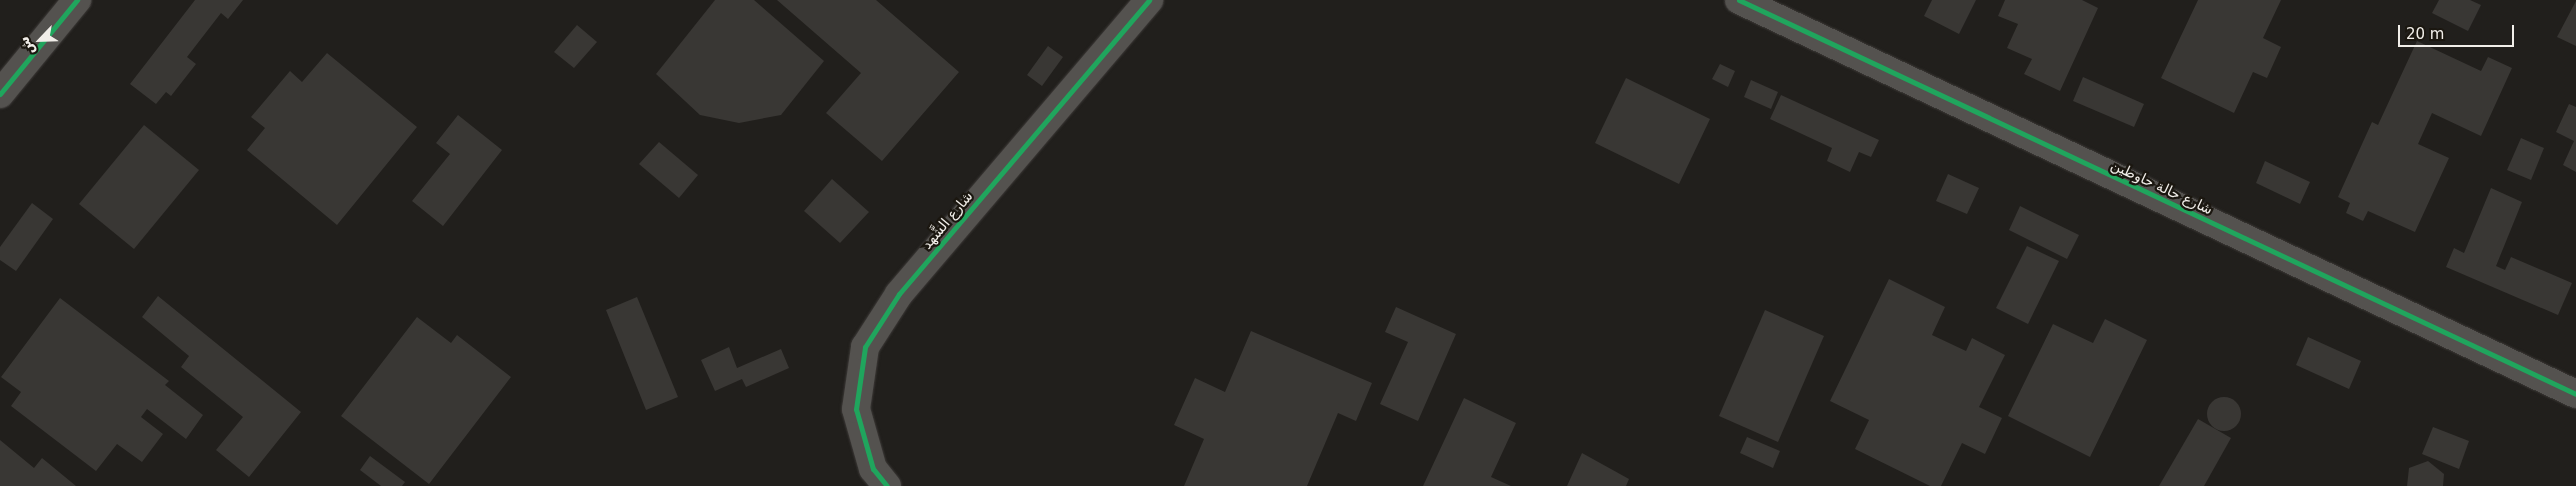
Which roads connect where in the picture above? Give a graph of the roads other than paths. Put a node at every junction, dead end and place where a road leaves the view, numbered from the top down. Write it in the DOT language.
graph roads {
  1 [pos="76,0"];
  2 [pos="1149,0"];
  3 [pos="1739,0"];
  4 [pos="0,94"];
  5 [pos="2576,394"];
  6 [pos="887,486"];
  1 -- 4 [label="street"];
  2 -- 6 [label="street, شارع الشَّهد"];
  3 -- 5 [label="street, شارع حالة حاوطين"];
}
